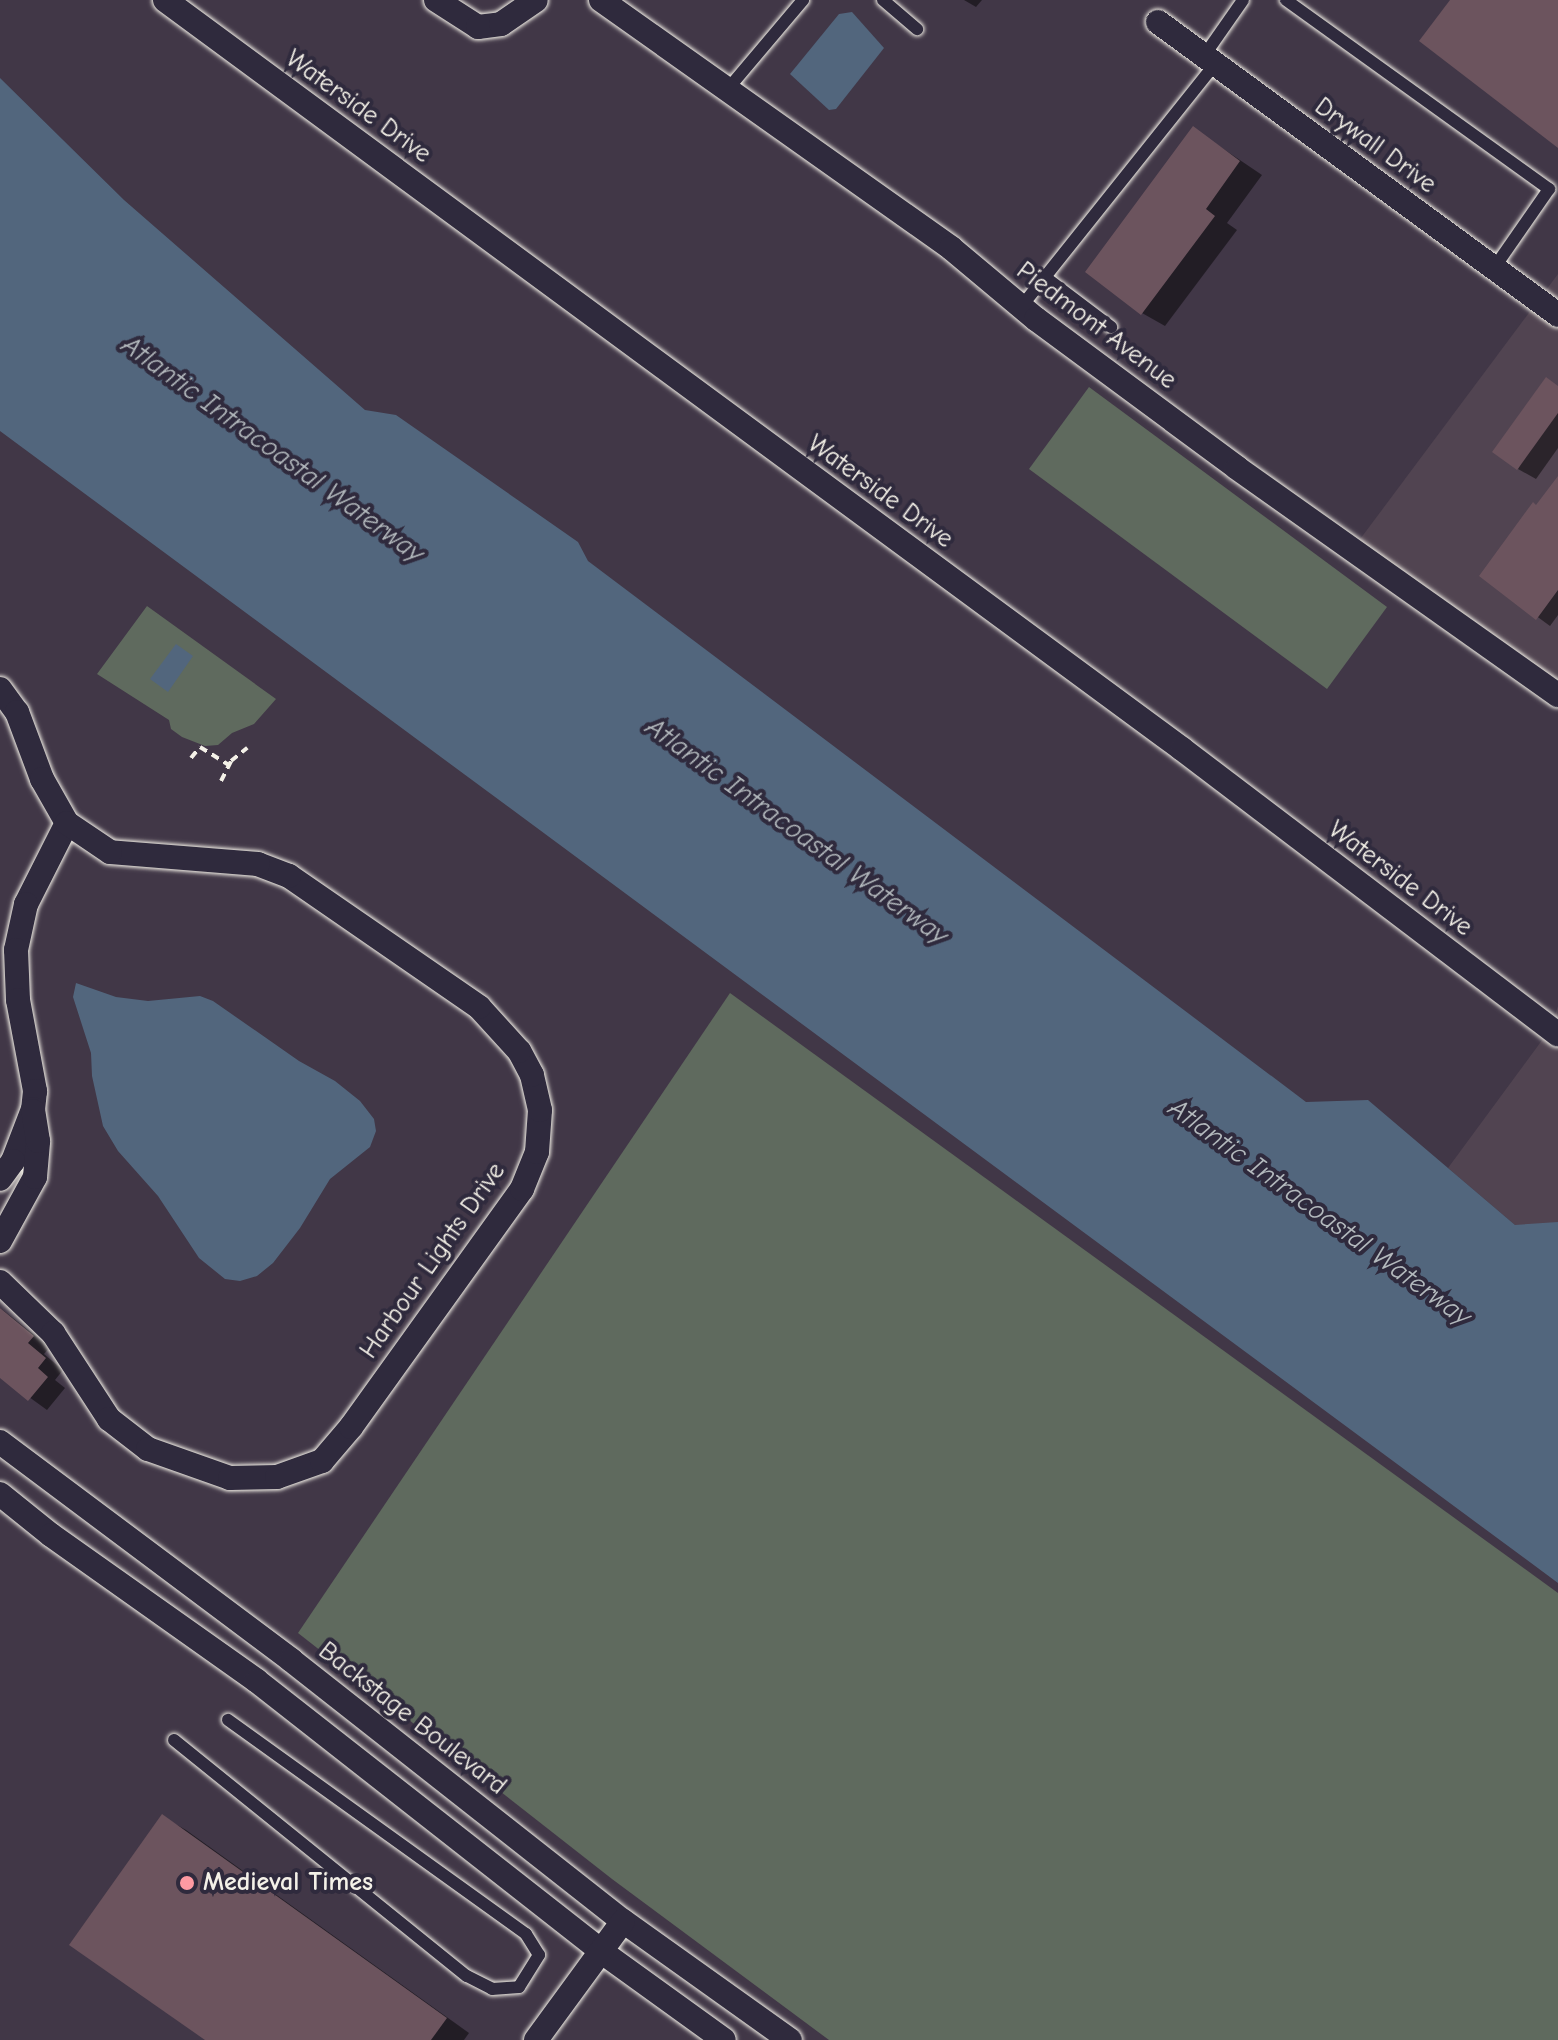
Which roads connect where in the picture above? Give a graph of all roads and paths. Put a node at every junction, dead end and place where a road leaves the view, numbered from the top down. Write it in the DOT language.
graph roads {
  1 [pos="165,0"];
  2 [pos="436,0"];
  3 [pos="536,0"];
  4 [pos="601,0"];
  5 [pos="803,0"];
  6 [pos="883,0"];
  7 [pos="1243,0"];
  8 [pos="1286,0"];
  9 [pos="1158,22"];
  10 [pos="917,29"];
  11 [pos="1210,60"];
  12 [pos="727,90"];
  13 [pos="1494,268"];
  14 [pos="1045,277"];
  15 [pos="1021,307"];
  16 [pos="1558,315"];
  17 [pos="1111,327"];
  18 [pos="0,689"];
  19 [pos="1558,695"];
  20 [pos="247,748"];
  21 [pos="191,758"];
  22 [pos="229,765"];
  23 [pos="221,781"];
  24 [pos="67,823"];
  25 [pos="1558,1034"];
  26 [pos="33,1109"];
  27 [pos="0,1179"];
  28 [pos="0,1241"];
  29 [pos="0,1282"];
  30 [pos="0,1442"];
  31 [pos="0,1494"];
  32 [pos="228,1720"];
  33 [pos="174,1740"];
  34 [pos="623,1921"];
  35 [pos="602,1952"];
  36 [pos="536,2040"];
  37 [pos="724,2040"];
  38 [pos="790,2040"];
  1 -- 25 [label="street, Waterside Drive"];
  2 -- 3 [label="street"];
  4 -- 12 [label="street, Piedmont Avenue"];
  5 -- 12 [label="lane"];
  6 -- 10 [label="lane"];
  7 -- 11 [label="lane"];
  8 -- 13 [label="lane"];
  9 -- 11 [label="street, Drywall Drive"];
  11 -- 13 [label="street, Drywall Drive"];
  11 -- 14 [label="lane"];
  12 -- 15 [label="street, Piedmont Avenue"];
  13 -- 16 [label="street, Drywall Drive"];
  14 -- 15 [label="lane"];
  14 -- 17 [label="lane"];
  15 -- 19 [label="street, Piedmont Avenue"];
  18 -- 24 [label="street, Harbour Lights Drive"];
  20 -- 22 [label="path"];
  21 -- 22 [label="path"];
  22 -- 23 [label="path"];
  24 -- 26 [label="street"];
  24 -- 29 [label="street, Harbour Lights Drive"];
  26 -- 27 [label="street"];
  26 -- 28 [label="street"];
  30 -- 34 [label="street, Backstage Boulevard"];
  31 -- 35 [label="street"];
  32 -- 33 [label="lane"];
  34 -- 35 [label="street"];
  34 -- 38 [label="street, Backstage Boulevard"];
  35 -- 36 [label="street"];
  35 -- 37 [label="street"];
}
